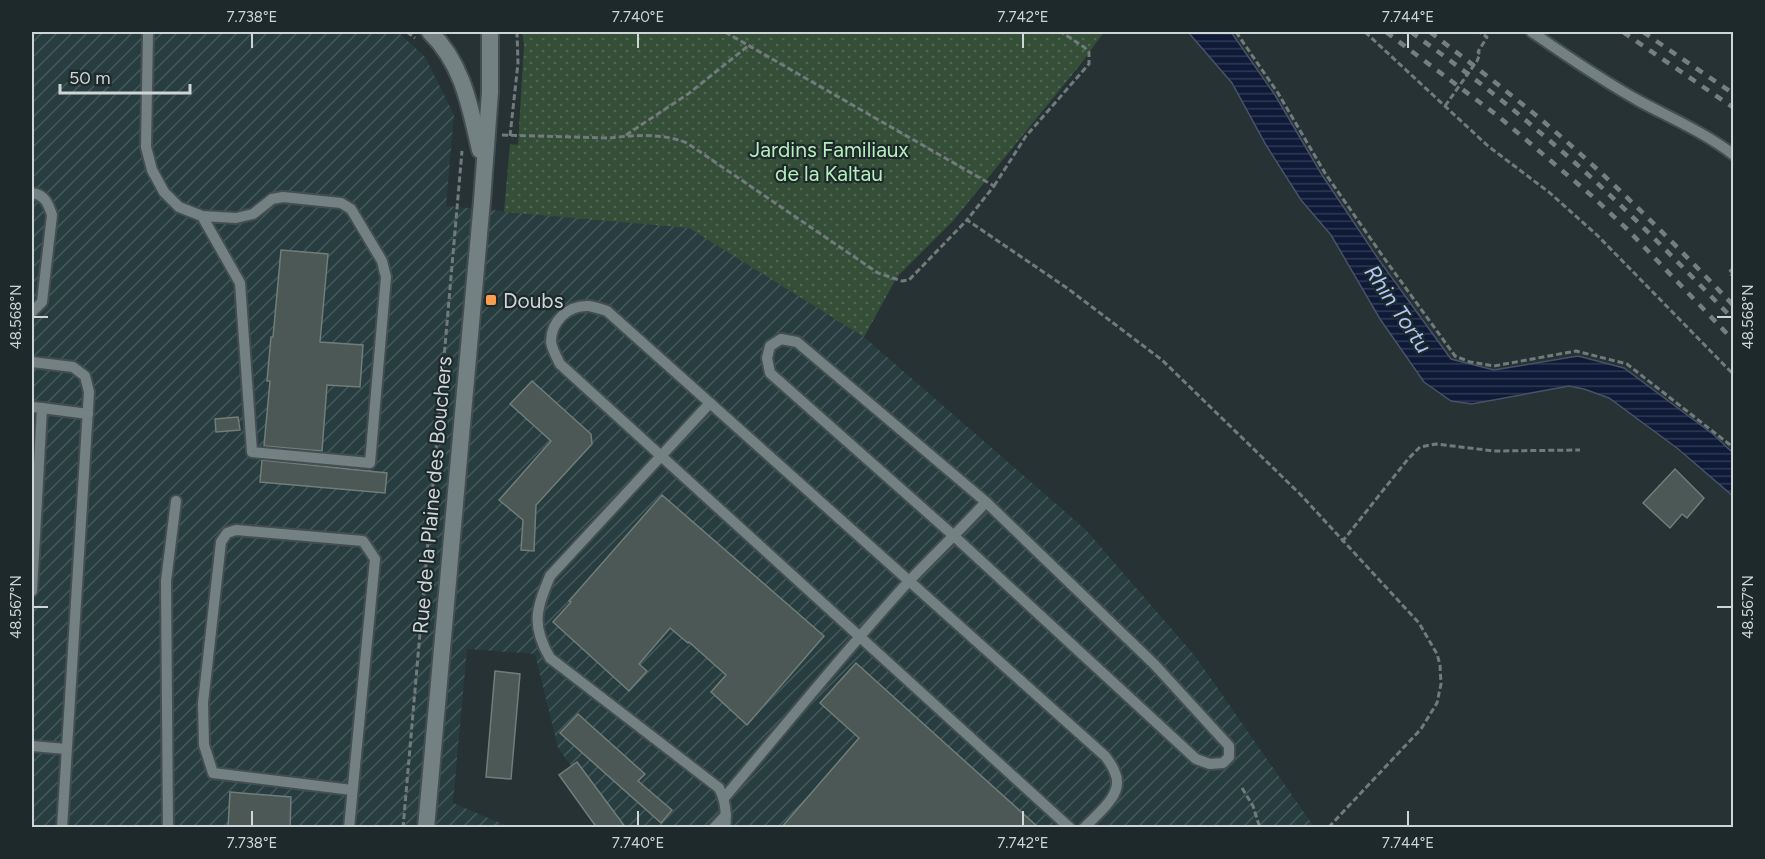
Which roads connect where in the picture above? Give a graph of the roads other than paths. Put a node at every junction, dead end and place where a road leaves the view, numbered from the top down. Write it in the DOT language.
graph roads {
  1 [pos="148,32"];
  2 [pos="490,32"];
  3 [pos="1532,32"];
  4 [pos="426,38"];
  5 [pos="1734,155"];
  6 [pos="484,166"];
  7 [pos="32,193"];
  8 [pos="202,216"];
  9 [pos="32,312"];
  10 [pos="32,362"];
  11 [pos="710,403"];
  12 [pos="37,407"];
  13 [pos="88,414"];
  14 [pos="661,456"];
  15 [pos="176,501"];
  16 [pos="986,502"];
  17 [pos="954,536"];
  18 [pos="909,581"];
  19 [pos="32,591"];
  20 [pos="860,637"];
  21 [pos="32,746"];
  22 [pos="66,749"];
  23 [pos="352,790"];
  24 [pos="724,798"];
  25 [pos="726,815"];
  26 [pos="62,828"];
  27 [pos="168,828"];
  28 [pos="349,828"];
  29 [pos="426,828"];
  30 [pos="714,828"];
  31 [pos="725,828"];
  32 [pos="1070,828"];
  33 [pos="1084,828"];
  1 -- 8 [label="lane"];
  2 -- 6 [label="street, Rue de la Plaine des Bouchers"];
  3 -- 5 [label="lane"];
  4 -- 6 [label="street, Rue de la Plaine des Bouchers"];
  6 -- 29 [label="street, Rue de la Plaine des Bouchers"];
  7 -- 9 [label="lane"];
  8 -- 8 [label="lane"];
  10 -- 13 [label="lane"];
  11 -- 14 [label="lane"];
  11 -- 14 [label="lane"];
  11 -- 18 [label="lane"];
  12 -- 13 [label="lane"];
  12 -- 19 [label="lane"];
  13 -- 22 [label="lane"];
  14 -- 20 [label="lane"];
  14 -- 24 [label="lane"];
  15 -- 27 [label="lane"];
  16 -- 17 [label="lane"];
  16 -- 17 [label="lane"];
  16 -- 17 [label="lane"];
  17 -- 18 [label="lane"];
  18 -- 20 [label="lane"];
  18 -- 33 [label="lane"];
  20 -- 24 [label="lane"];
  20 -- 32 [label="lane"];
  21 -- 22 [label="lane"];
  22 -- 26 [label="lane"];
  23 -- 23 [label="lane"];
  23 -- 28 [label="lane"];
  24 -- 25 [label="lane"];
  25 -- 30 [label="lane"];
  25 -- 31 [label="lane"];
}
